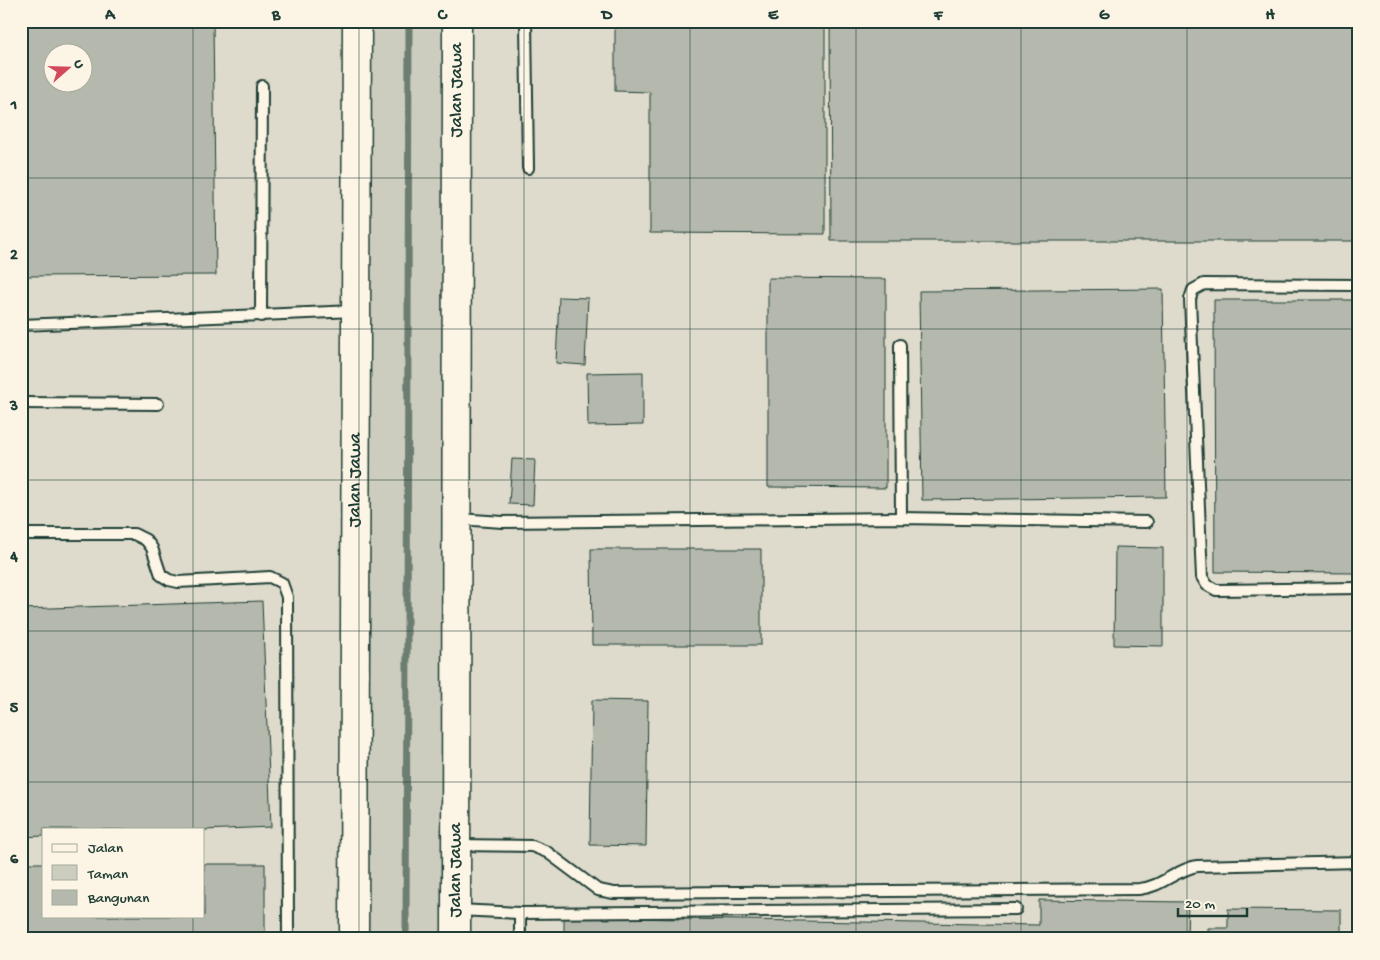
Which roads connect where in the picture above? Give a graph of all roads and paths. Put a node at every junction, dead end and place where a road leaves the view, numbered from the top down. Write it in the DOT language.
graph roads {
  1 [pos="356,21"];
  2 [pos="457,21"];
  3 [pos="526,21"];
  4 [pos="262,86"];
  5 [pos="528,168"];
  6 [pos="1359,286"];
  7 [pos="356,311"];
  8 [pos="261,316"];
  9 [pos="21,325"];
  10 [pos="900,345"];
  11 [pos="21,403"];
  12 [pos="158,404"];
  13 [pos="901,518"];
  14 [pos="456,519"];
  15 [pos="1147,522"];
  16 [pos="21,534"];
  17 [pos="1359,588"];
  18 [pos="456,845"];
  19 [pos="1359,862"];
  20 [pos="1016,909"];
  21 [pos="456,910"];
  22 [pos="520,913"];
  23 [pos="288,939"];
  24 [pos="354,939"];
  25 [pos="456,939"];
  26 [pos="520,939"];
  1 -- 7 [label="street, Jalan Jawa"];
  2 -- 14 [label="street, Jalan Jawa"];
  3 -- 5 [label="lane"];
  4 -- 8 [label="lane"];
  6 -- 17 [label="lane"];
  7 -- 8 [label="lane"];
  7 -- 24 [label="street, Jalan Jawa"];
  8 -- 9 [label="lane"];
  10 -- 13 [label="lane"];
  11 -- 12 [label="lane"];
  13 -- 14 [label="lane"];
  13 -- 15 [label="lane"];
  14 -- 18 [label="street, Jalan Jawa"];
  16 -- 23 [label="lane"];
  18 -- 19 [label="lane"];
  18 -- 21 [label="street, Jalan Jawa"];
  20 -- 22 [label="lane"];
  21 -- 22 [label="lane"];
  21 -- 25 [label="street, Jalan Jawa"];
  22 -- 26 [label="lane"];
}
